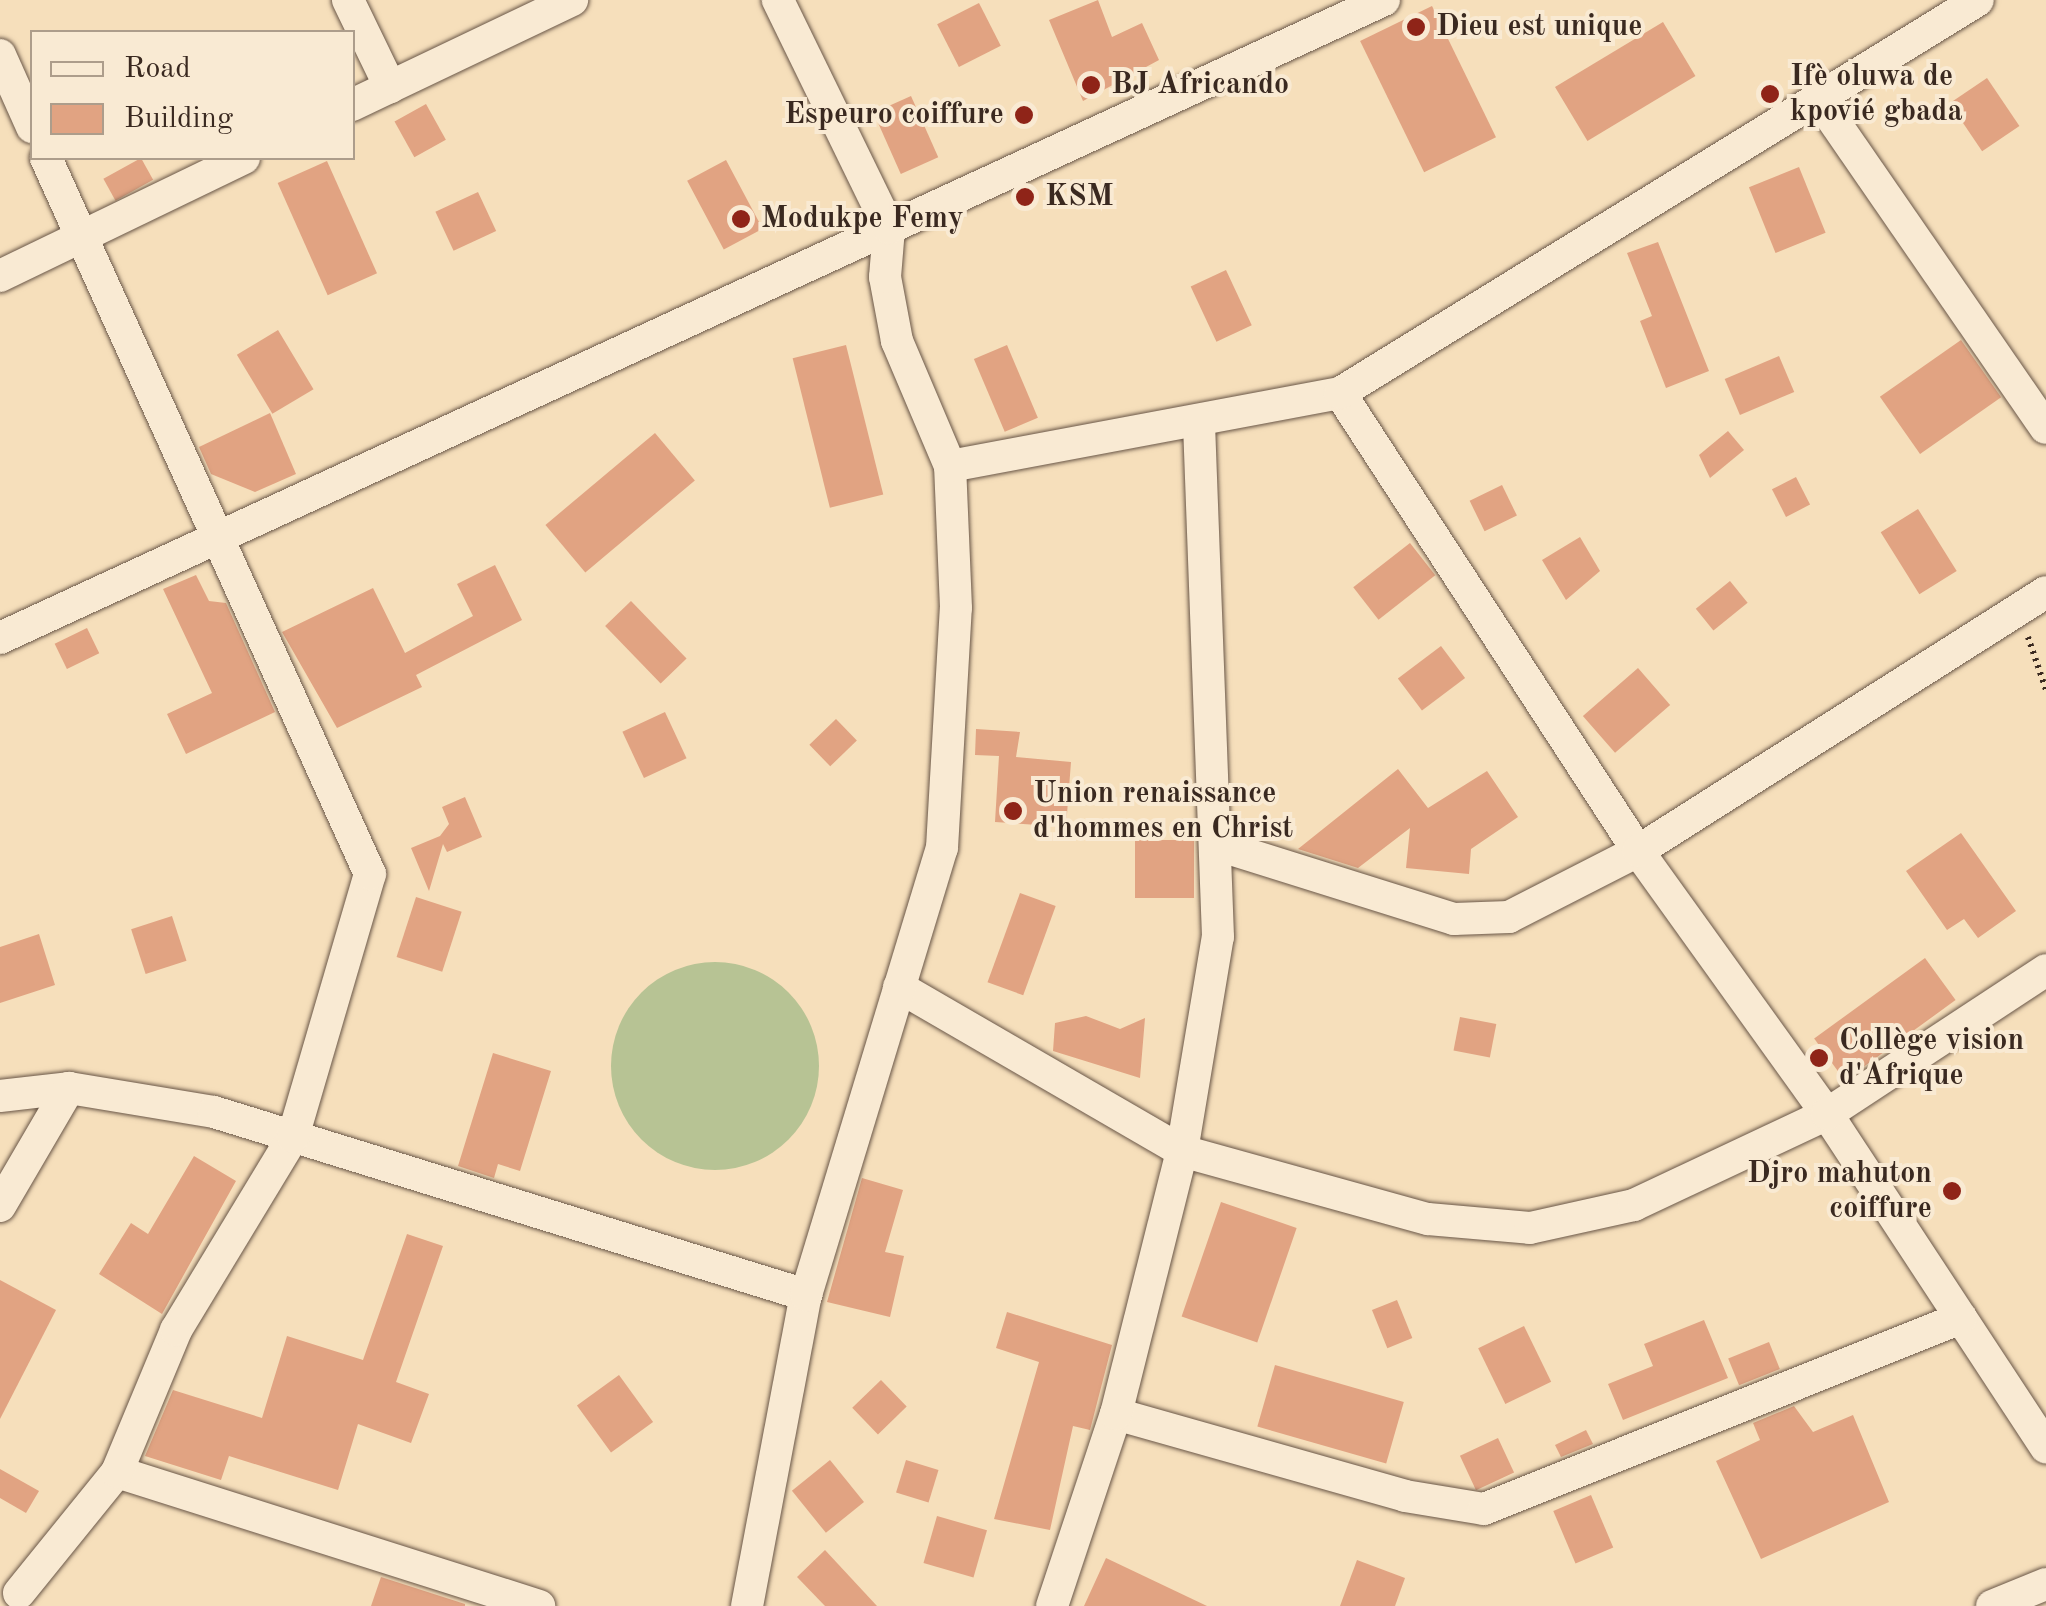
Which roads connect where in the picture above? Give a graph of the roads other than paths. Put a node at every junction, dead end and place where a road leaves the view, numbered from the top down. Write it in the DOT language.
graph roads {
  1 [pos="348,0"];
  2 [pos="572,0"];
  3 [pos="778,0"];
  4 [pos="1384,0"];
  5 [pos="1978,0"];
  6 [pos="0,55"];
  7 [pos="390,87"];
  8 [pos="1820,101"];
  9 [pos="355,104"];
  10 [pos="30,122"];
  11 [pos="47,160"];
  12 [pos="240,160"];
  13 [pos="888,228"];
  14 [pos="82,236"];
  15 [pos="0,276"];
  16 [pos="1340,393"];
  17 [pos="1199,424"];
  18 [pos="2046,428"];
  19 [pos="950,466"];
  20 [pos="218,538"];
  21 [pos="2042,595"];
  22 [pos="0,638"];
  23 [pos="1221,846"];
  24 [pos="1638,851"];
  25 [pos="2046,970"];
  26 [pos="899,987"];
  27 [pos="69,1088"];
  28 [pos="0,1096"];
  29 [pos="1827,1114"];
  30 [pos="292,1136"];
  31 [pos="1182,1151"];
  32 [pos="0,1206"];
  33 [pos="806,1295"];
  34 [pos="1961,1318"];
  35 [pos="1116,1414"];
  36 [pos="2046,1448"];
  37 [pos="118,1472"];
  38 [pos="2046,1584"];
  39 [pos="19,1593"];
  40 [pos="539,1606"];
  41 [pos="747,1606"];
  42 [pos="1052,1606"];
  43 [pos="1992,1606"];
  1 -- 7 [label="street"];
  2 -- 7 [label="street"];
  3 -- 13 [label="street"];
  4 -- 13 [label="street"];
  5 -- 8 [label="street"];
  6 -- 10 [label="street"];
  7 -- 9 [label="street"];
  8 -- 16 [label="street"];
  8 -- 18 [label="street"];
  11 -- 14 [label="street"];
  12 -- 14 [label="street"];
  13 -- 19 [label="street"];
  13 -- 20 [label="street"];
  14 -- 15 [label="street"];
  14 -- 20 [label="street"];
  16 -- 17 [label="street"];
  16 -- 24 [label="street"];
  17 -- 19 [label="street"];
  17 -- 23 [label="street"];
  19 -- 26 [label="street"];
  20 -- 22 [label="street"];
  20 -- 30 [label="street"];
  21 -- 24 [label="street"];
  23 -- 24 [label="street"];
  23 -- 31 [label="street"];
  24 -- 29 [label="street"];
  25 -- 29 [label="street"];
  26 -- 31 [label="street"];
  26 -- 33 [label="street"];
  27 -- 28 [label="street"];
  27 -- 30 [label="street"];
  27 -- 32 [label="street"];
  29 -- 31 [label="street"];
  29 -- 34 [label="street"];
  30 -- 33 [label="street"];
  30 -- 37 [label="street"];
  31 -- 35 [label="street"];
  33 -- 41 [label="street"];
  34 -- 35 [label="street"];
  34 -- 36 [label="street"];
  35 -- 42 [label="street"];
  37 -- 39 [label="street"];
  37 -- 40 [label="street"];
  38 -- 43 [label="street"];
}
